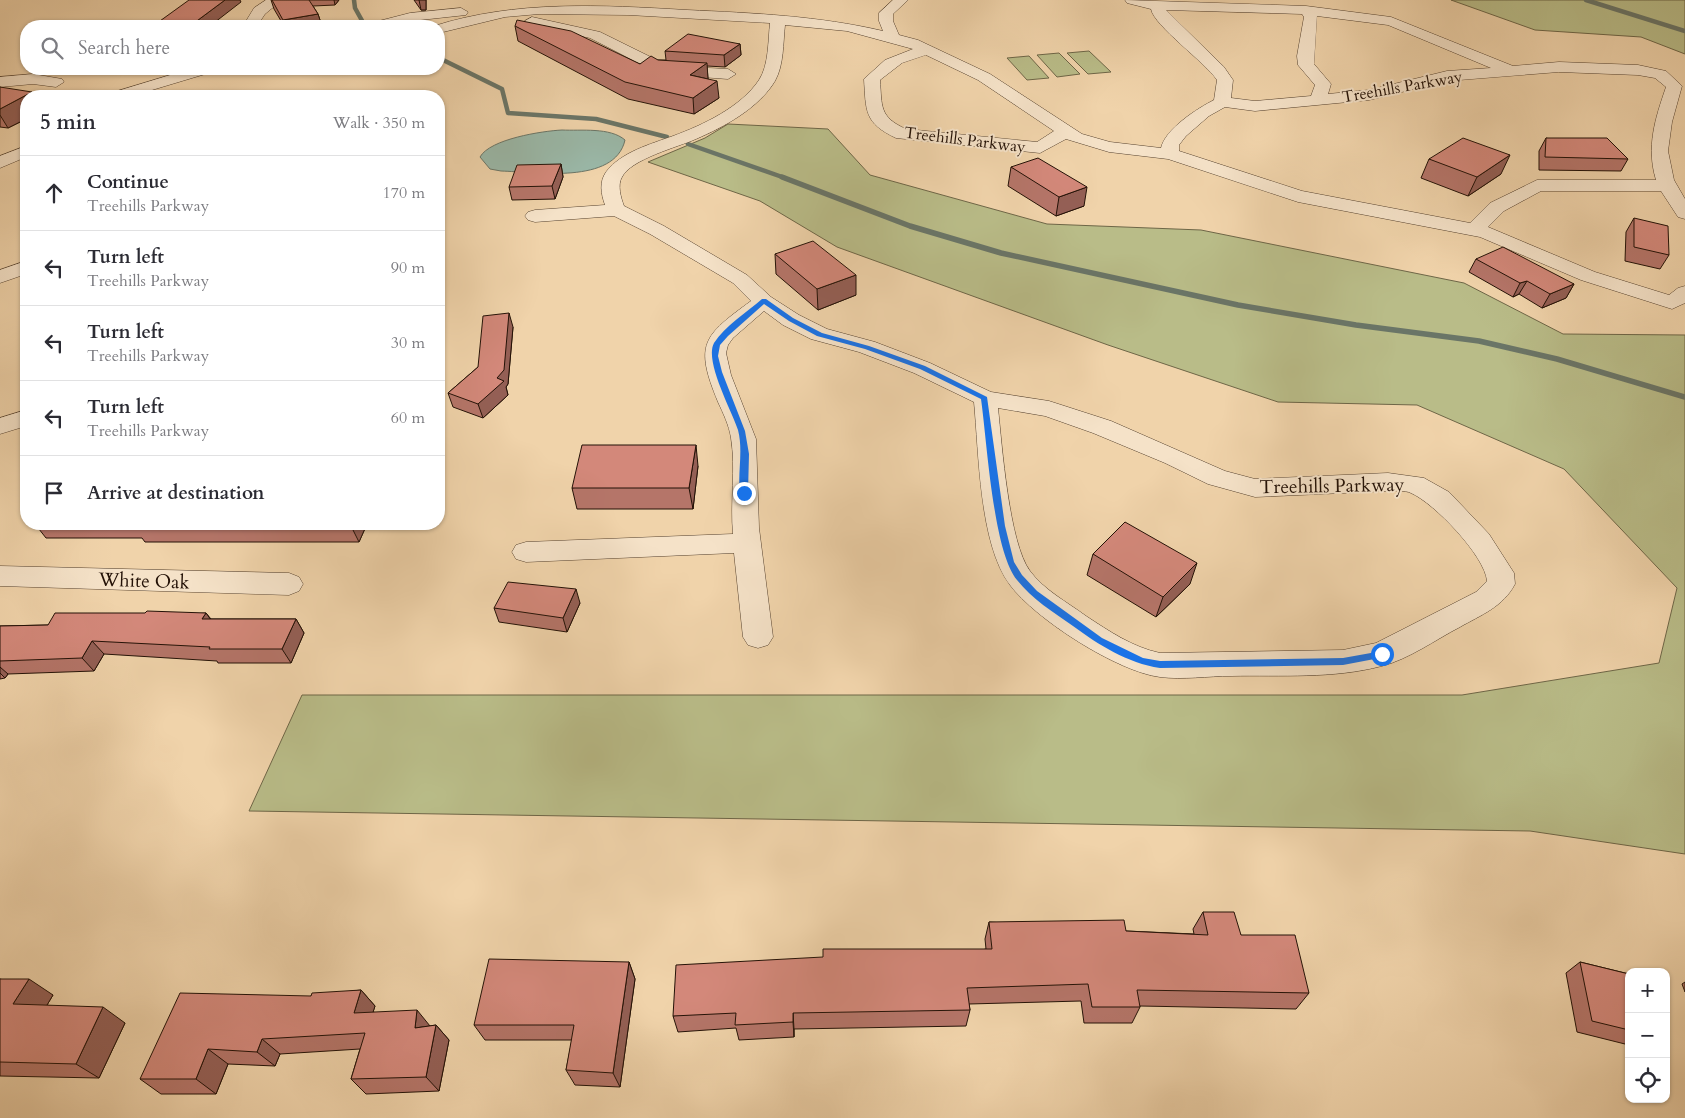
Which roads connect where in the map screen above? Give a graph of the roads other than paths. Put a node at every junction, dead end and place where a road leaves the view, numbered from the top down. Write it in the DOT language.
graph roads {
  1 [pos="275,0"];
  2 [pos="901,0"];
  3 [pos="1132,0"];
  4 [pos="1158,6"];
  5 [pos="503,7"];
  6 [pos="1306,10"];
  7 [pos="778,19"];
  8 [pos="254,20"];
  9 [pos="399,20"];
  10 [pos="445,27"];
  11 [pos="893,38"];
  12 [pos="928,50"];
  13 [pos="1508,70"];
  14 [pos="728,74"];
  15 [pos="185,75"];
  16 [pos="0,82"];
  17 [pos="56,82"];
  18 [pos="134,90"];
  19 [pos="1318,100"];
  20 [pos="1222,102"];
  21 [pos="1066,131"];
  22 [pos="0,150"];
  23 [pos="20,152"];
  24 [pos="20,153"];
  25 [pos="1170,154"];
  26 [pos="0,163"];
  27 [pos="1667,185"];
  28 [pos="617,210"];
  29 [pos="1685,213"];
  30 [pos="535,216"];
  31 [pos="1474,230"];
  32 [pos="20,269"];
  33 [pos="0,277"];
  34 [pos="1685,292"];
  35 [pos="764,300"];
  36 [pos="985,398"];
  37 [pos="20,420"];
  38 [pos="0,426"];
  39 [pos="748,543"];
  40 [pos="526,552"];
  41 [pos="0,576"];
  42 [pos="289,584"];
  43 [pos="758,637"];
  1 -- 8 [label="street"];
  2 -- 11 [label="street"];
  3 -- 4 [label="street, Treehills Parkway"];
  4 -- 6 [label="street, Treehills Parkway"];
  4 -- 20 [label="street"];
  5 -- 7 [label="street, Treehills Parkway"];
  5 -- 9 [label="street, Treehills Parkway"];
  5 -- 10 [label="street, Treehills Parkway"];
  5 -- 14 [label="street, Treehills Parkway"];
  6 -- 13 [label="street, Treehills Parkway"];
  6 -- 19 [label="street"];
  7 -- 11 [label="street, Treehills Parkway"];
  7 -- 28 [label="street"];
  11 -- 12 [label="street, Treehills Parkway"];
  12 -- 21 [label="street, Treehills Parkway"];
  12 -- 21 [label="street, Treehills Parkway"];
  13 -- 19 [label="street, Treehills Parkway"];
  13 -- 27 [label="street, Treehills Parkway"];
  15 -- 18 [label="street"];
  16 -- 17 [label="street"];
  19 -- 20 [label="street, Treehills Parkway"];
  20 -- 25 [label="street"];
  21 -- 25 [label="street, Treehills Parkway"];
  22 -- 23 [label="street"];
  24 -- 26 [label="street"];
  25 -- 31 [label="street, Treehills Parkway"];
  27 -- 29 [label="street, Treehills Parkway"];
  27 -- 31 [label="street"];
  28 -- 30 [label="street"];
  28 -- 35 [label="street, Treehills Parkway"];
  31 -- 34 [label="street, Treehills Parkway"];
  32 -- 33 [label="street"];
  35 -- 36 [label="street, Treehills Parkway"];
  35 -- 39 [label="street"];
  36 -- 36 [label="street, Treehills Parkway"];
  37 -- 38 [label="street"];
  39 -- 40 [label="street"];
  39 -- 43 [label="street"];
  41 -- 42 [label="street, White Oak"];
}
